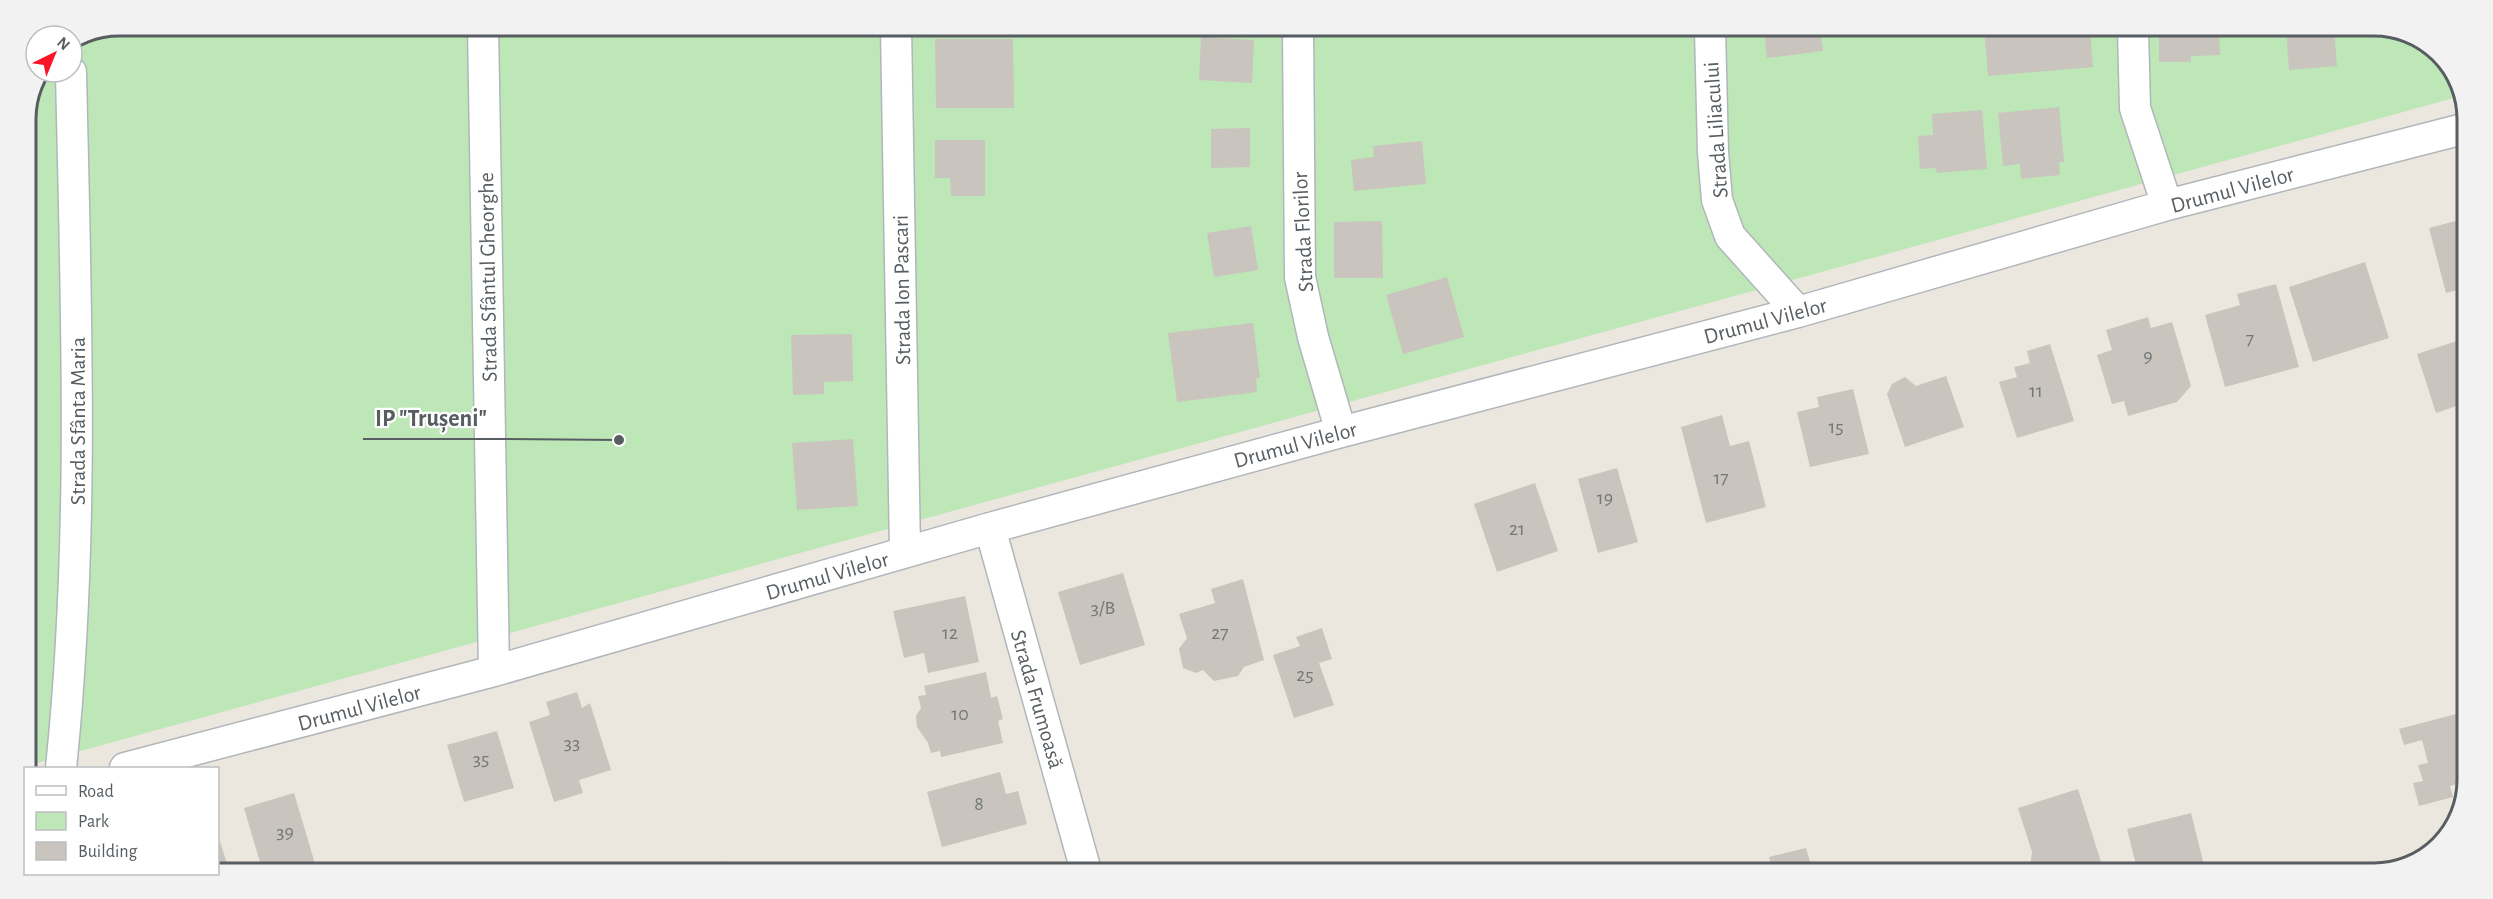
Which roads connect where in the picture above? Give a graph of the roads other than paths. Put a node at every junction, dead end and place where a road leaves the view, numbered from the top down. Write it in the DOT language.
graph roads {
  1 [pos="483,36"];
  2 [pos="896,36"];
  3 [pos="1298,36"];
  4 [pos="1710,36"];
  5 [pos="2133,36"];
  6 [pos="71,84"];
  7 [pos="2457,131"];
  8 [pos="2167,206"];
  9 [pos="1798,312"];
  10 [pos="1341,432"];
  11 [pos="990,528"];
  12 [pos="905,552"];
  13 [pos="494,671"];
  14 [pos="61,767"];
  15 [pos="129,767"];
  16 [pos="1084,863"];
  1 -- 13 [label="street, Strada Sfântul Gheorghe"];
  2 -- 12 [label="street, Strada Ion Pascari"];
  3 -- 10 [label="street, Strada Florilor"];
  4 -- 9 [label="street, Strada Liliacului"];
  5 -- 8 [label="street"];
  6 -- 14 [label="street, Strada Sfânta Maria"];
  7 -- 8 [label="street, Drumul Vilelor"];
  8 -- 9 [label="street, Drumul Vilelor"];
  9 -- 10 [label="street, Drumul Vilelor"];
  10 -- 11 [label="street, Drumul Vilelor"];
  11 -- 12 [label="street, Drumul Vilelor"];
  11 -- 16 [label="street, Strada Frumoasă"];
  12 -- 13 [label="street, Drumul Vilelor"];
  13 -- 15 [label="street, Drumul Vilelor"];
}
